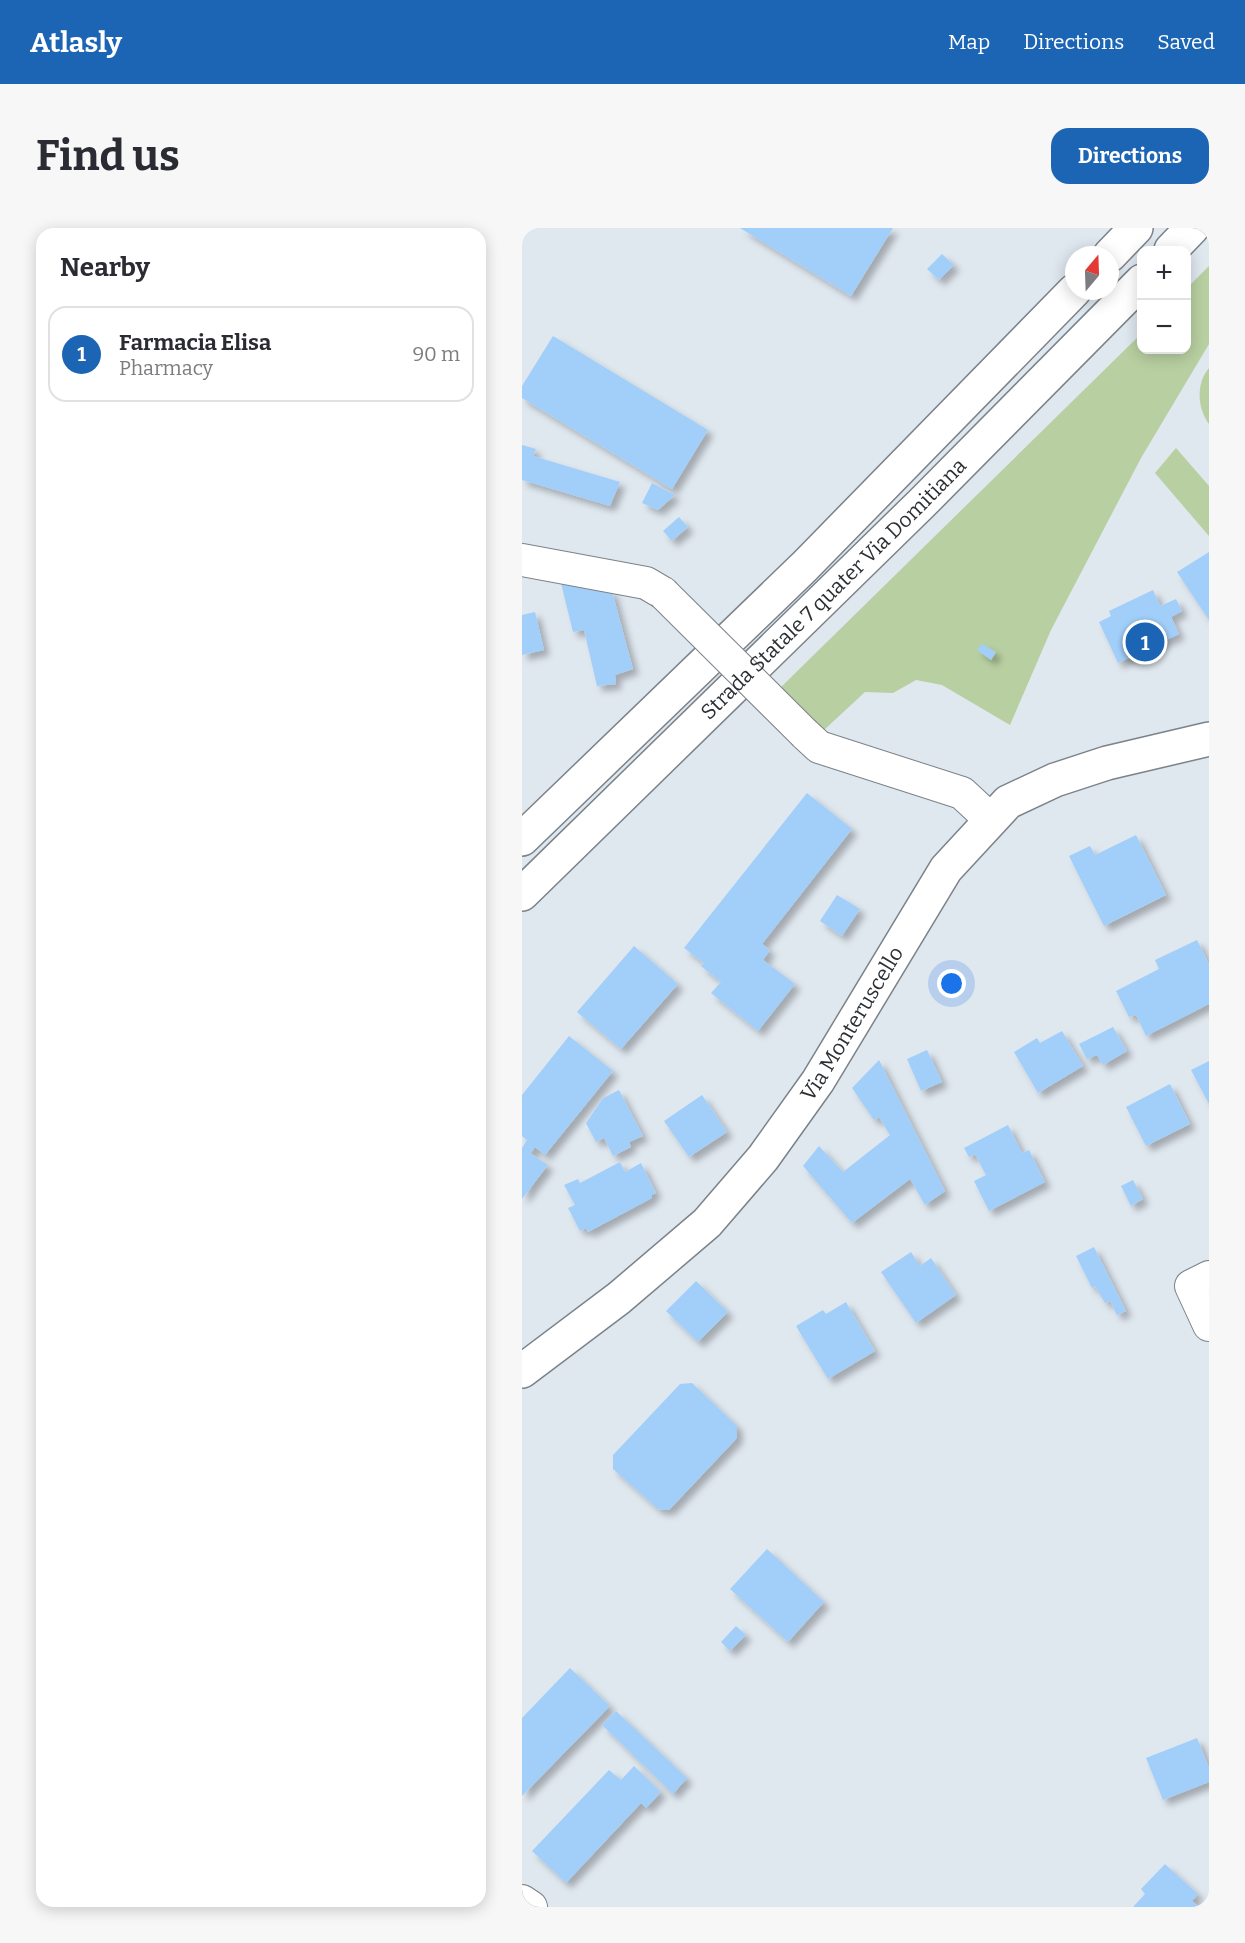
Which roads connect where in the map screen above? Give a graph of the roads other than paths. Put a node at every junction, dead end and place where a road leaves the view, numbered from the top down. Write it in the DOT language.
graph roads {
  1 [pos="1136,228"];
  2 [pos="1192,228"];
  3 [pos="1119,246"];
  4 [pos="1175,246"];
  5 [pos="1137,286"];
  6 [pos="1065,300"];
  7 [pos="522,560"];
  8 [pos="1209,739"];
  9 [pos="991,820"];
  10 [pos="522,839"];
  11 [pos="522,894"];
  12 [pos="1209,1277"];
  13 [pos="1209,1325"];
  14 [pos="522,1371"];
  15 [pos="522,1900"];
  16 [pos="531,1907"];
  1 -- 3 [label="main road"];
  2 -- 4 [label="main road"];
  5 -- 11 [label="main road, Strada Statale 7 quater Via Domitiana"];
  6 -- 10 [label="main road, Strada Statale 7 quater Via Domitiana"];
  7 -- 9 [label="street, bridge"];
  8 -- 9 [label="main road, Via Monteruscello"];
  9 -- 14 [label="main road, Via Monteruscello"];
  12 -- 13 [label="street"];
  15 -- 16 [label="street"];
}
